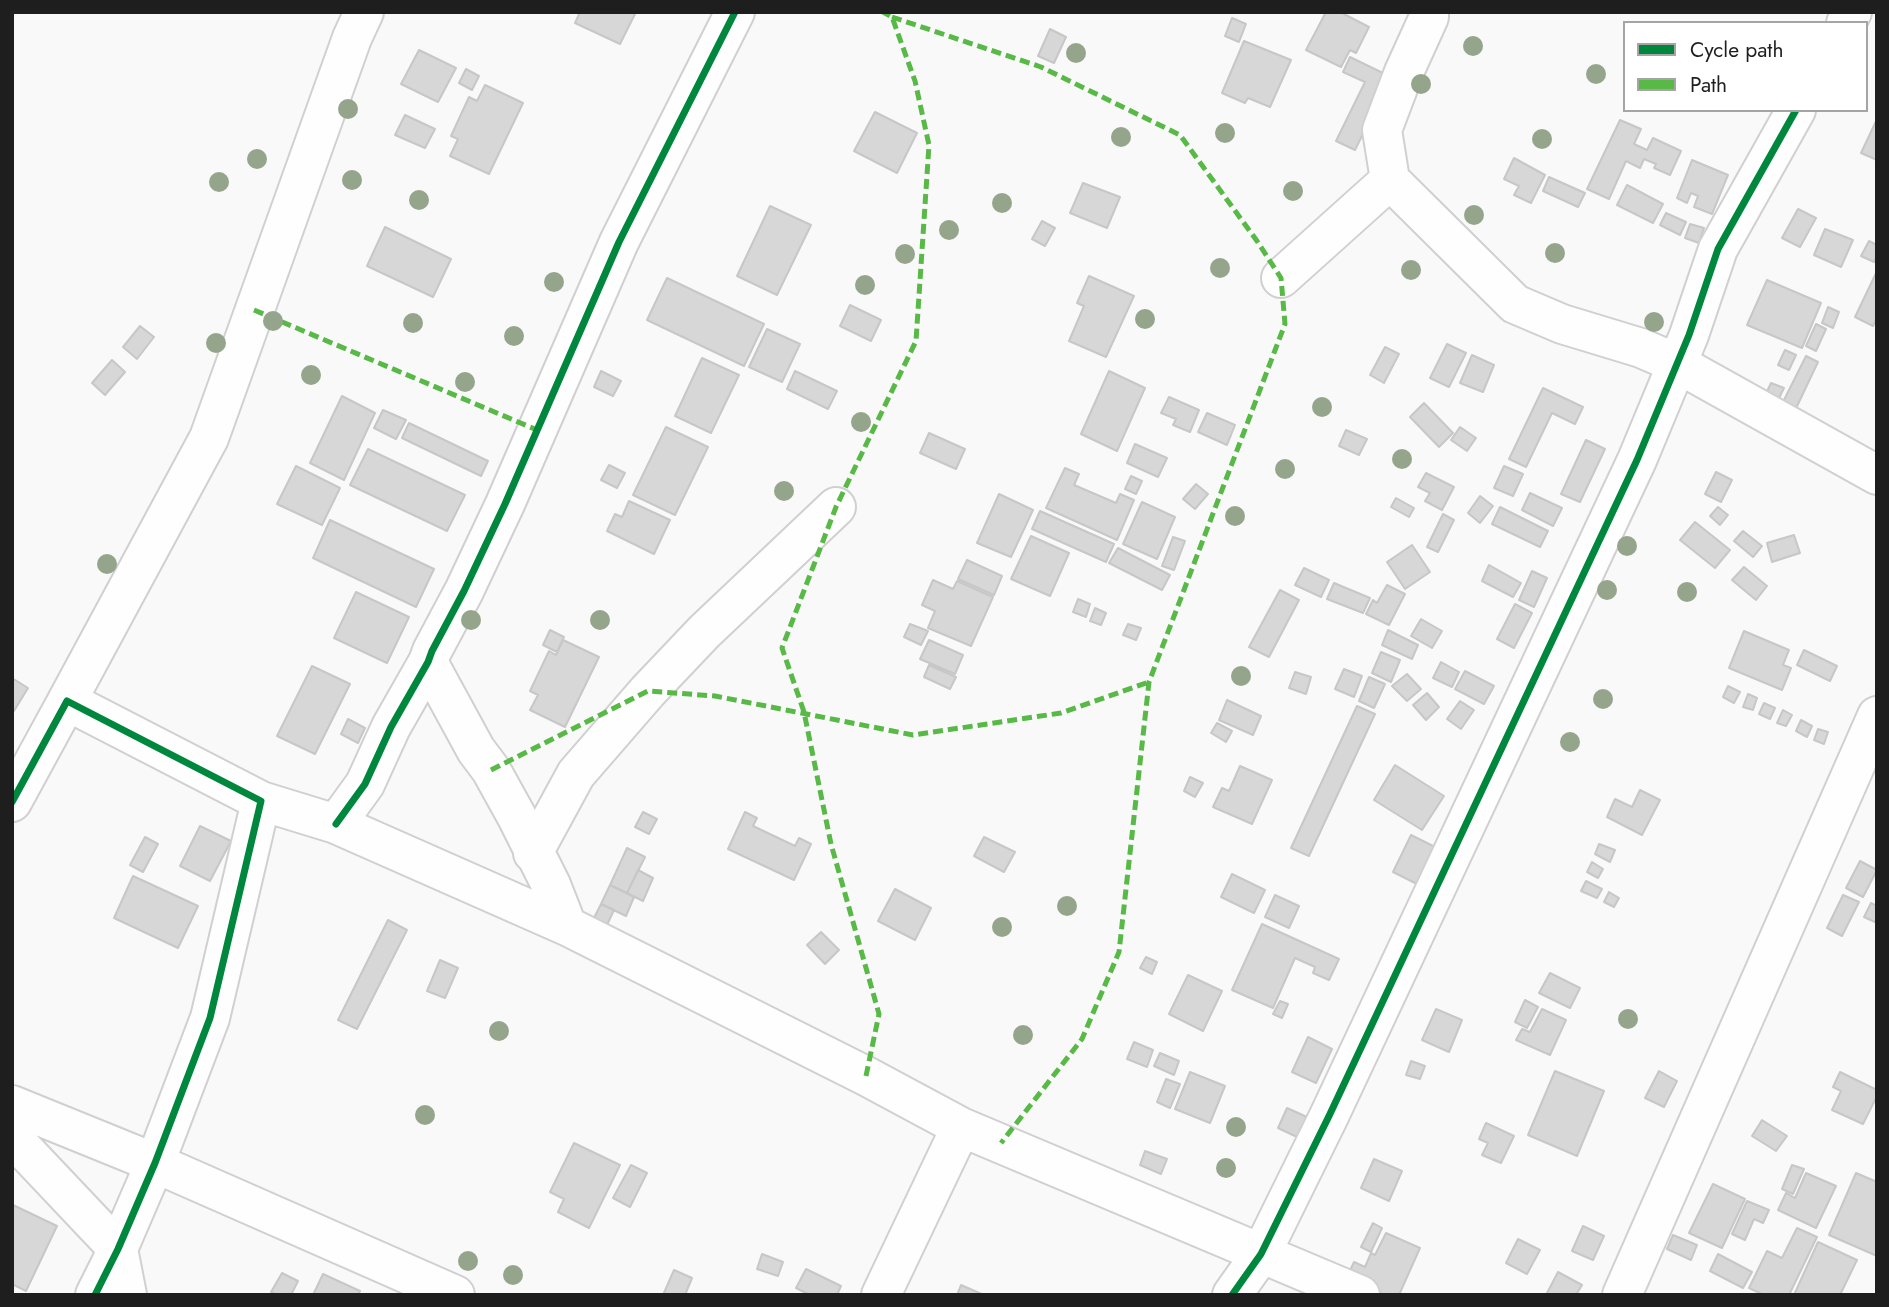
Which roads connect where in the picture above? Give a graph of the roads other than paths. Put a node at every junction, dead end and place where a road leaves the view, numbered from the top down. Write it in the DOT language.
graph roads {
  1 [pos="736,12"];
  2 [pos="1429,12"];
  3 [pos="356,21"];
  4 [pos="1795,112"];
  5 [pos="1390,180"];
  6 [pos="1281,278"];
  7 [pos="1678,364"];
  8 [pos="1877,475"];
  9 [pos="836,507"];
  10 [pos="428,662"];
  11 [pos="67,701"];
  12 [pos="1877,716"];
  13 [pos="261,801"];
  14 [pos="12,802"];
  15 [pos="336,824"];
  16 [pos="533,853"];
  17 [pos="568,926"];
  18 [pos="12,1105"];
  19 [pos="961,1126"];
  20 [pos="12,1136"];
  21 [pos="155,1163"];
  22 [pos="118,1249"];
  23 [pos="1261,1254"];
  24 [pos="95,1295"];
  25 [pos="127,1295"];
  26 [pos="455,1295"];
  27 [pos="881,1295"];
  28 [pos="1232,1295"];
  29 [pos="1360,1295"];
  30 [pos="1622,1295"];
  1 -- 10 [label="street"];
  2 -- 5 [label="street"];
  3 -- 11 [label="street"];
  4 -- 7 [label="street"];
  5 -- 6 [label="street"];
  5 -- 7 [label="street"];
  7 -- 8 [label="street"];
  7 -- 23 [label="street"];
  9 -- 16 [label="street"];
  10 -- 15 [label="street"];
  10 -- 16 [label="street"];
  11 -- 13 [label="street"];
  11 -- 14 [label="street"];
  12 -- 30 [label="street"];
  13 -- 15 [label="street"];
  13 -- 21 [label="street"];
  15 -- 17 [label="street"];
  16 -- 17 [label="street"];
  17 -- 19 [label="street"];
  18 -- 21 [label="street"];
  19 -- 23 [label="street"];
  19 -- 27 [label="street"];
  20 -- 22 [label="street"];
  21 -- 22 [label="street"];
  21 -- 26 [label="street"];
  22 -- 24 [label="street"];
  22 -- 25 [label="street"];
  23 -- 28 [label="street"];
  23 -- 29 [label="street"];
}
